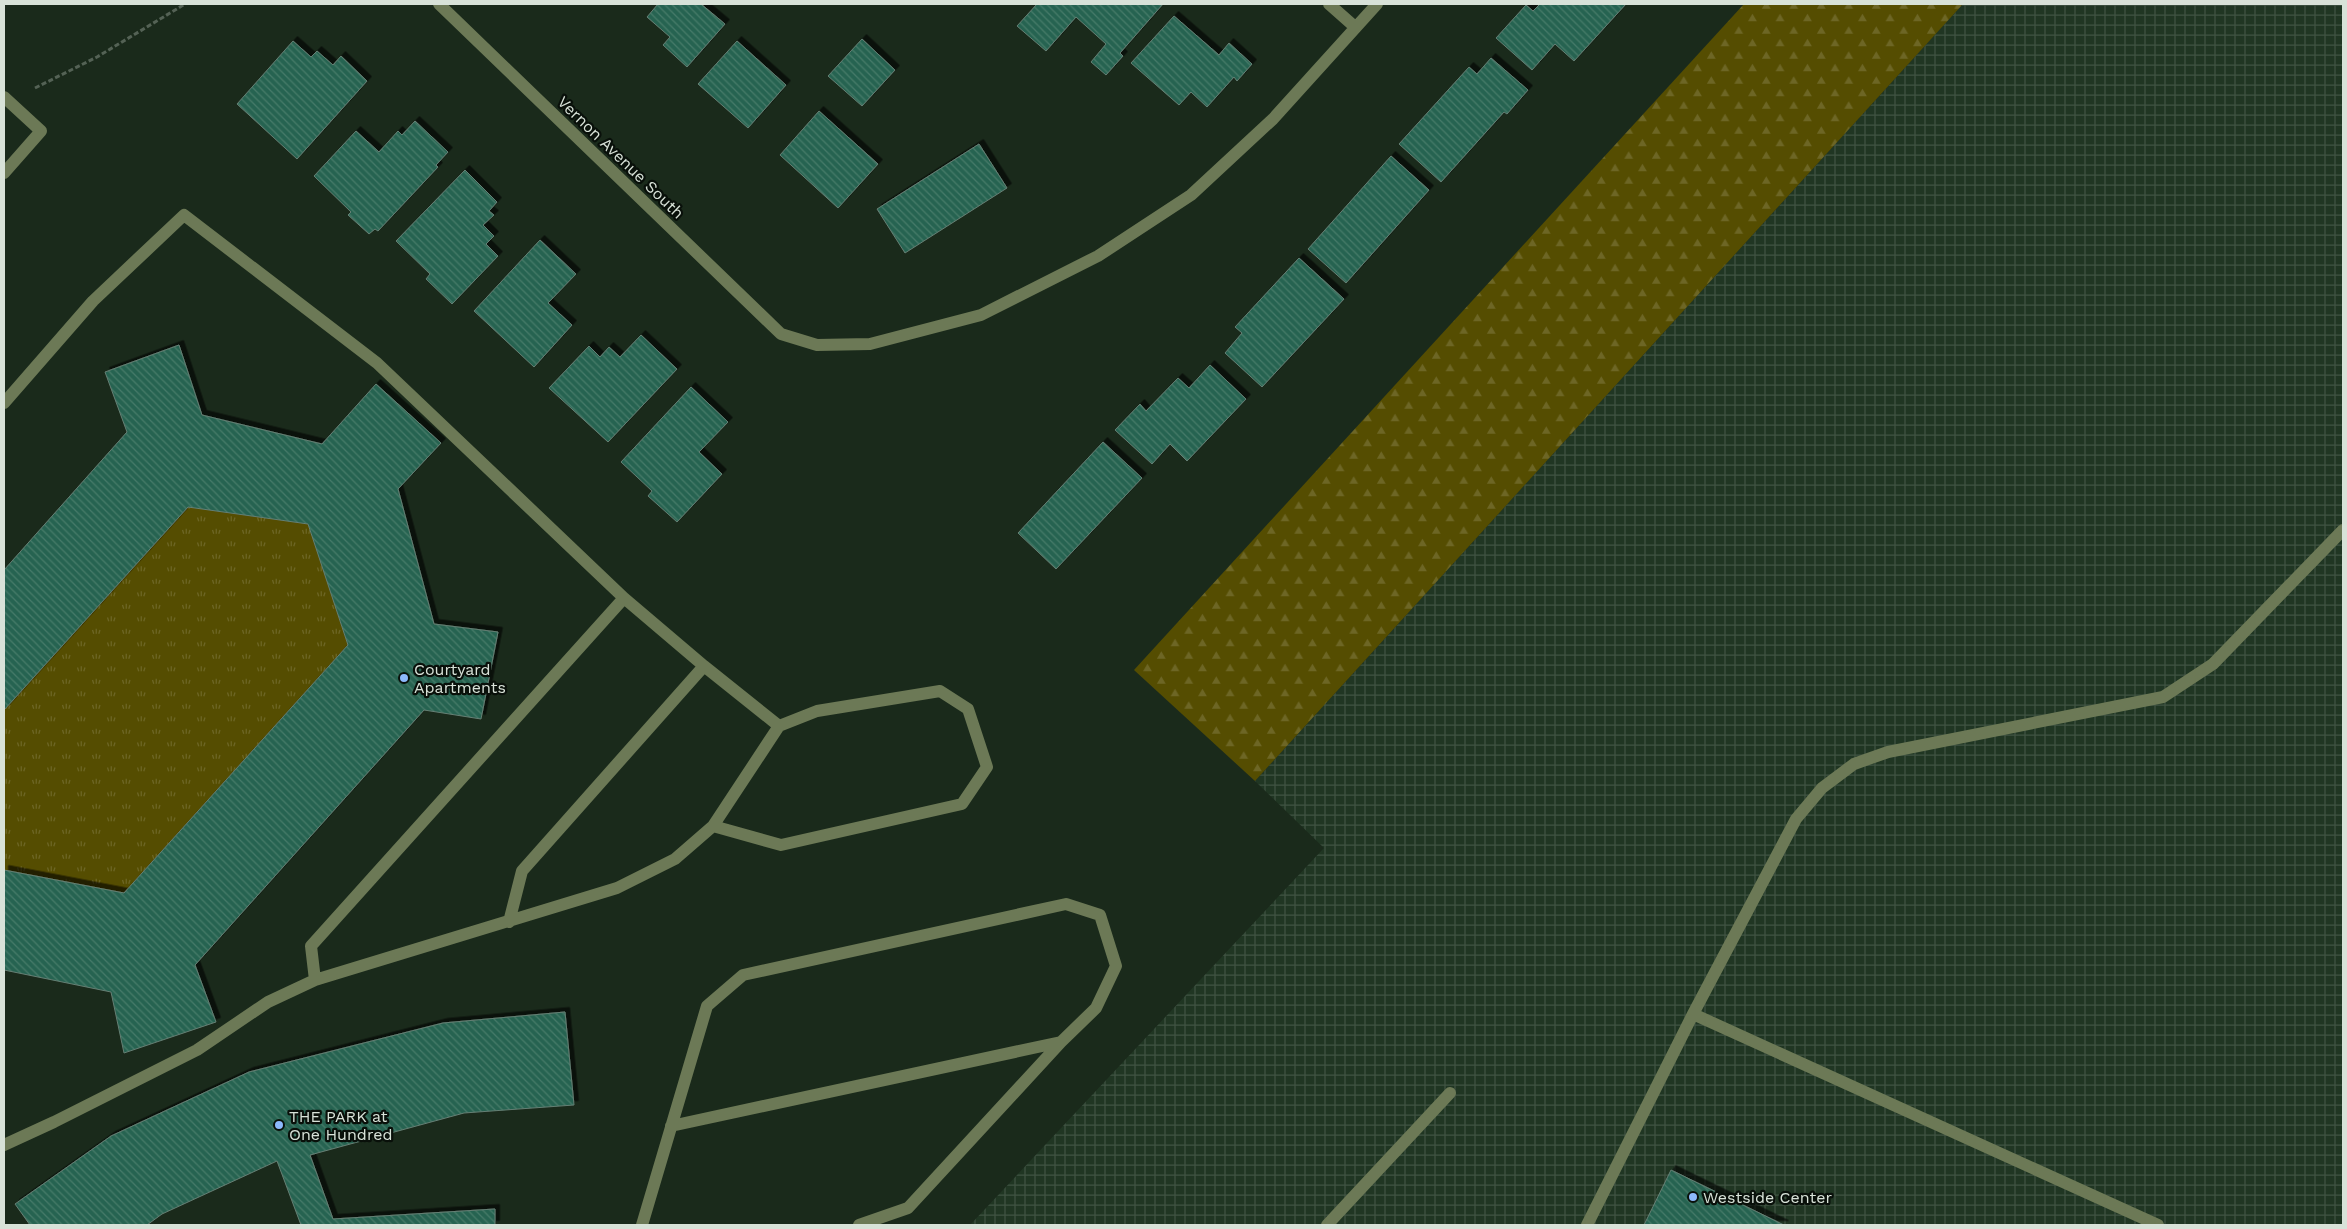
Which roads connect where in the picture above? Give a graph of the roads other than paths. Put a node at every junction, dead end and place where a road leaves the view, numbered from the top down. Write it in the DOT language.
graph roads {
  1 [pos="438,4"];
  2 [pos="1329,4"];
  3 [pos="1377,4"];
  4 [pos="1355,27"];
  5 [pos="5,98"];
  6 [pos="4,172"];
  7 [pos="4,403"];
  8 [pos="2343,530"];
  9 [pos="624,598"];
  10 [pos="704,666"];
  11 [pos="779,726"];
  12 [pos="713,826"];
  13 [pos="509,922"];
  14 [pos="315,980"];
  15 [pos="1692,1014"];
  16 [pos="1061,1042"];
  17 [pos="1450,1093"];
  18 [pos="671,1126"];
  19 [pos="4,1145"];
  20 [pos="642,1225"];
  21 [pos="859,1225"];
  22 [pos="1327,1225"];
  23 [pos="1587,1225"];
  24 [pos="2158,1225"];
  1 -- 4 [label="street, Vernon Avenue South"];
  2 -- 4 [label="street"];
  3 -- 4 [label="street"];
  5 -- 6 [label="street"];
  7 -- 9 [label="street"];
  8 -- 15 [label="street"];
  9 -- 10 [label="street"];
  9 -- 14 [label="street"];
  10 -- 11 [label="street"];
  10 -- 13 [label="street"];
  11 -- 12 [label="street"];
  11 -- 12 [label="street"];
  12 -- 13 [label="street"];
  13 -- 14 [label="street"];
  14 -- 19 [label="street"];
  15 -- 23 [label="street"];
  15 -- 24 [label="street"];
  16 -- 18 [label="street"];
  16 -- 18 [label="street"];
  16 -- 21 [label="street"];
  17 -- 22 [label="street"];
  18 -- 20 [label="street"];
}
